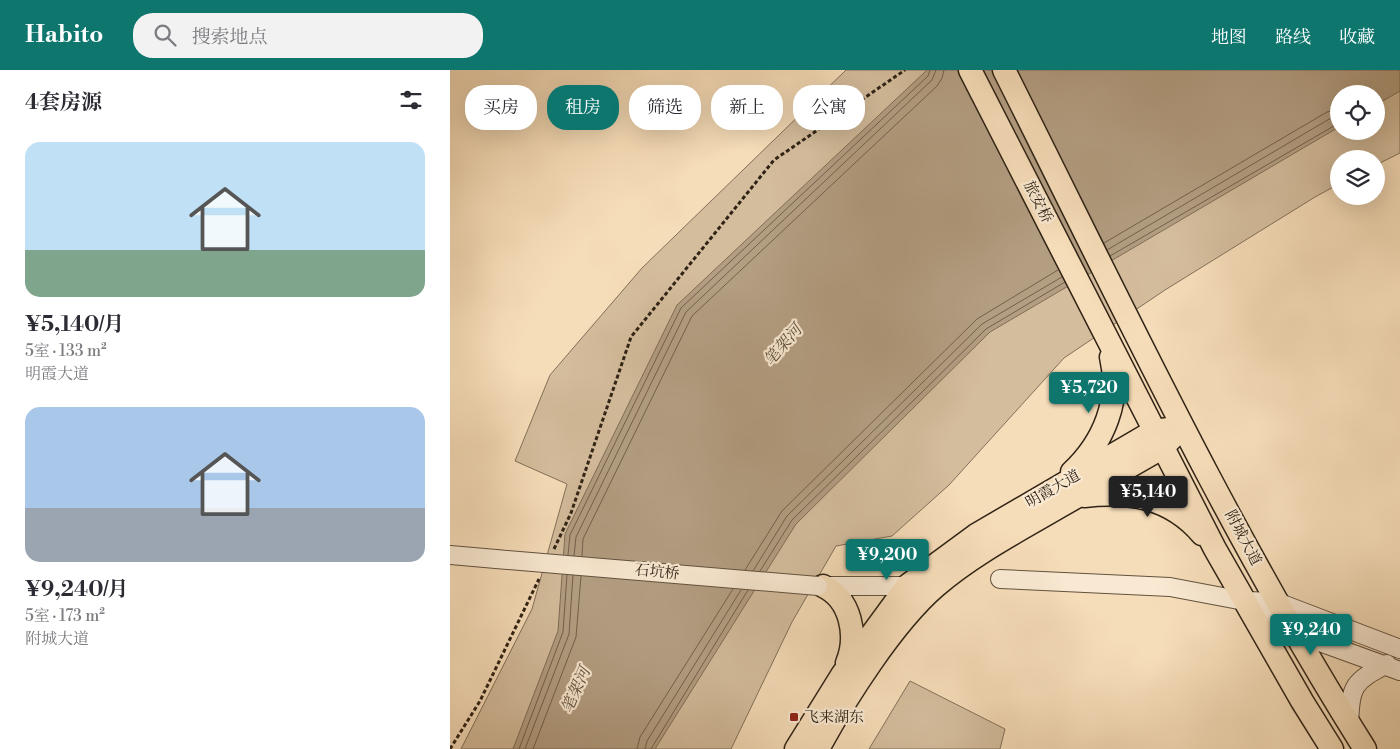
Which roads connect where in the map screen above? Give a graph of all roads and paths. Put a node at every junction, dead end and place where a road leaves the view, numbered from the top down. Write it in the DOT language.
graph roads {
  1 [pos="905,70"];
  2 [pos="970,70"];
  3 [pos="1004,70"];
  4 [pos="1130,322"];
  5 [pos="1106,335"];
  6 [pos="631,337"];
  7 [pos="1183,427"];
  8 [pos="1158,439"];
  9 [pos="1055,488"];
  10 [pos="1078,497"];
  11 [pos="1215,549"];
  12 [pos="450,555"];
  13 [pos="1000,579"];
  14 [pos="908,585"];
  15 [pos="820,586"];
  16 [pos="934,588"];
  17 [pos="1244,601"];
  18 [pos="1277,602"];
  19 [pos="1295,633"];
  20 [pos="1400,649"];
  21 [pos="1394,668"];
  22 [pos="842,674"];
  23 [pos="1348,723"];
  24 [pos="796,749"];
  25 [pos="818,749"];
  26 [pos="1332,749"];
  27 [pos="1365,749"];
  1 -- 6 [label="path"];
  2 -- 5 [label="main road, 旅安桥"];
  3 -- 4 [label="main road, 旅安桥"];
  4 -- 7 [label="main road, 附城大道"];
  5 -- 8 [label="main road, 旅安桥"];
  5 -- 9 [label="main road"];
  7 -- 8 [label="main road, 明霞大道"];
  7 -- 18 [label="main road, 附城大道"];
  8 -- 9 [label="main road, 明霞大道"];
  8 -- 10 [label="main road, 明霞大道"];
  8 -- 11 [label="main road, 旅安桥"];
  9 -- 14 [label="main road, 明霞大道"];
  10 -- 11 [label="main road"];
  10 -- 16 [label="main road, 明霞大道"];
  11 -- 17 [label="main road"];
  12 -- 15 [label="street, 石坑桥, bridge"];
  13 -- 17 [label="street"];
  14 -- 15 [label="street, 石坑桥"];
  14 -- 16 [label="street, 石坑桥"];
  14 -- 22 [label="main road, 明霞大道"];
  15 -- 22 [label="main road"];
  16 -- 25 [label="main road, 明霞大道"];
  17 -- 18 [label="street"];
  17 -- 19 [label="street"];
  17 -- 26 [label="main road"];
  18 -- 19 [label="main road, 附城大道"];
  18 -- 20 [label="street"];
  19 -- 21 [label="street"];
  19 -- 23 [label="main road, 附城大道"];
  21 -- 23 [label="street"];
  22 -- 24 [label="main road, 明霞大道"];
  23 -- 27 [label="main road, 附城大道"];
}
